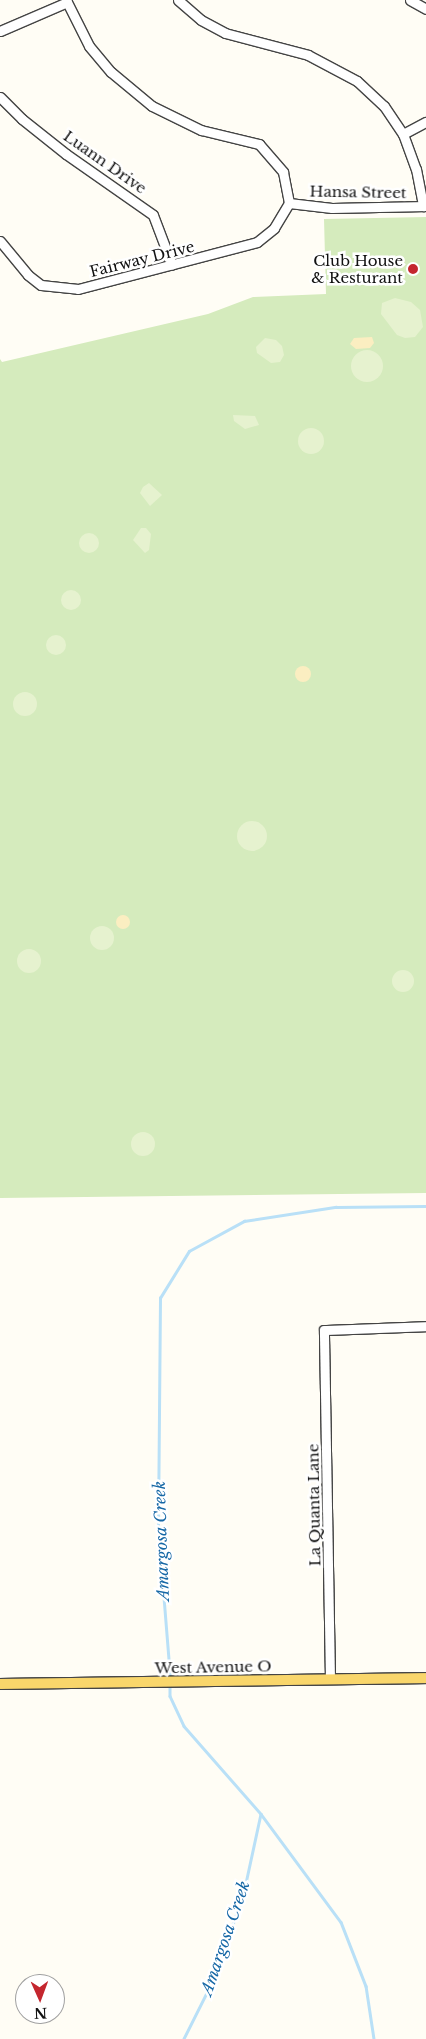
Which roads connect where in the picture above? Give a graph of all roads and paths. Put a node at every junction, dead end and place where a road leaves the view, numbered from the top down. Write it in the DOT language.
graph roads {
  1 [pos="178,0"];
  2 [pos="410,0"];
  3 [pos="66,1"];
  4 [pos="426,9"];
  5 [pos="0,31"];
  6 [pos="0,97"];
  7 [pos="426,122"];
  8 [pos="403,134"];
  9 [pos="289,204"];
  10 [pos="424,206"];
  11 [pos="0,241"];
  12 [pos="172,265"];
  13 [pos="426,1326"];
  14 [pos="426,1678"];
  15 [pos="330,1679"];
  16 [pos="0,1684"];
  1 -- 8 [label="street"];
  2 -- 4 [label="street"];
  3 -- 5 [label="street"];
  3 -- 9 [label="street"];
  6 -- 12 [label="street, Luann Drive"];
  7 -- 8 [label="street"];
  8 -- 10 [label="street"];
  9 -- 10 [label="street, Hansa Street"];
  9 -- 12 [label="street, Fairway Drive"];
  11 -- 12 [label="street, Fairway Drive"];
  13 -- 15 [label="street, La Quanta Lane"];
  14 -- 15 [label="main road, West Avenue O"];
  15 -- 16 [label="main road, West Avenue O"];
}
